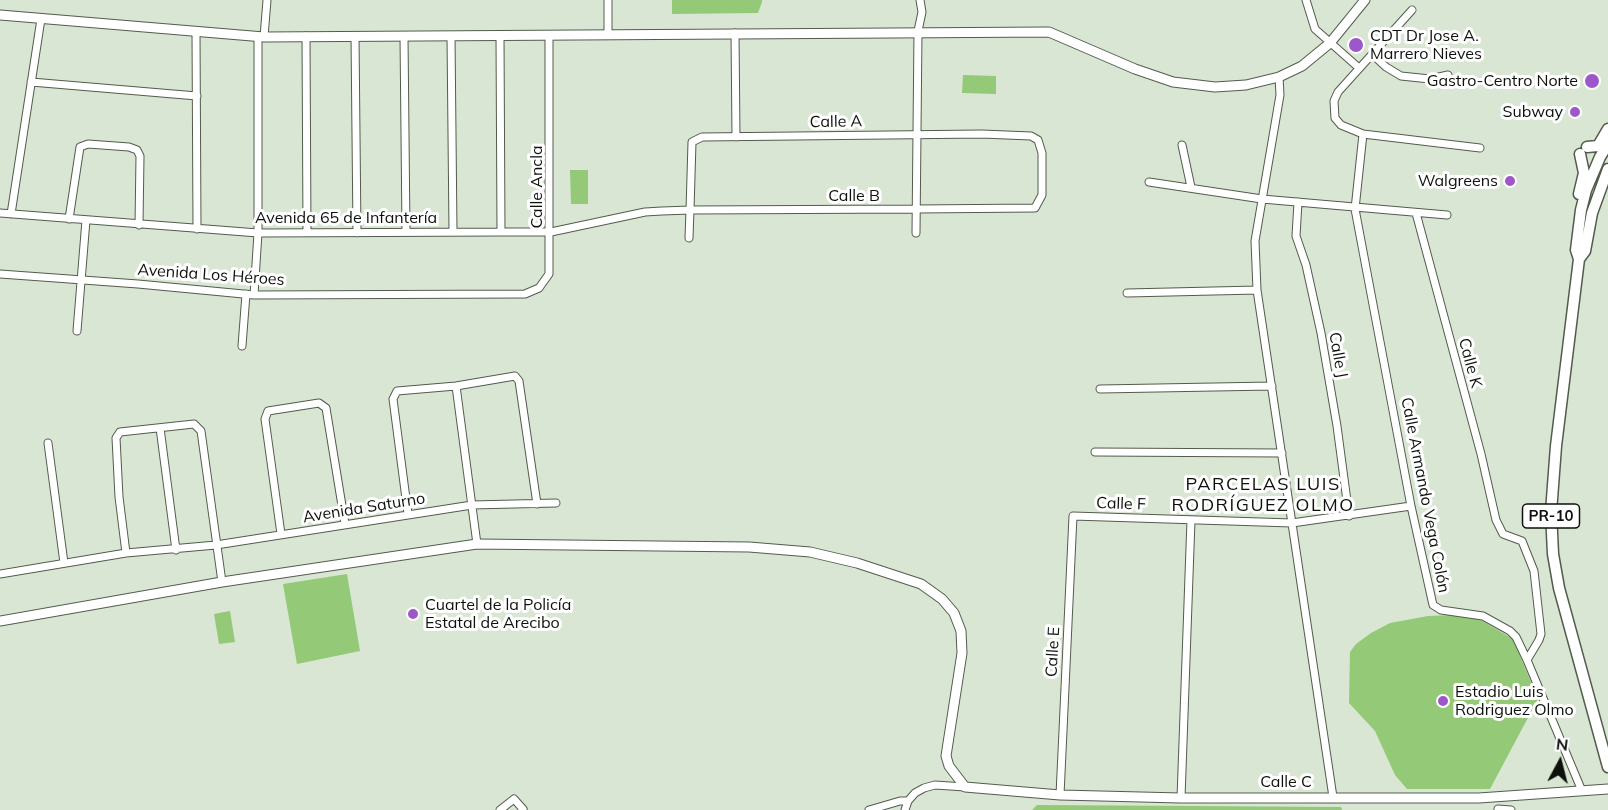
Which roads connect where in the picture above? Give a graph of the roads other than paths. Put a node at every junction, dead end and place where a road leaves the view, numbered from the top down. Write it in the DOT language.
graph roads {
  1 [pos="267,0"];
  2 [pos="608,0"];
  3 [pos="920,0"];
  4 [pos="1306,0"];
  5 [pos="1365,0"];
  6 [pos="1412,10"];
  7 [pos="0,15"];
  8 [pos="42,19"];
  9 [pos="918,31"];
  10 [pos="196,32"];
  11 [pos="735,33"];
  12 [pos="549,35"];
  13 [pos="608,35"];
  14 [pos="261,36"];
  15 [pos="306,36"];
  16 [pos="355,36"];
  17 [pos="404,36"];
  18 [pos="452,36"];
  19 [pos="500,36"];
  20 [pos="1330,43"];
  21 [pos="1372,54"];
  22 [pos="1359,68"];
  23 [pos="1448,75"];
  24 [pos="1279,77"];
  25 [pos="31,82"];
  26 [pos="197,96"];
  27 [pos="1608,129"];
  28 [pos="1363,134"];
  29 [pos="916,135"];
  30 [pos="736,137"];
  31 [pos="1608,144"];
  32 [pos="1182,145"];
  33 [pos="1480,148"];
  34 [pos="1608,169"];
  35 [pos="1149,182"];
  36 [pos="1191,187"];
  37 [pos="1262,199"];
  38 [pos="1298,202"];
  39 [pos="1018,208"];
  40 [pos="916,209"];
  41 [pos="1355,209"];
  42 [pos="690,210"];
  43 [pos="1581,210"];
  44 [pos="0,213"];
  45 [pos="1416,213"];
  46 [pos="11,214"];
  47 [pos="1447,215"];
  48 [pos="69,219"];
  49 [pos="86,220"];
  50 [pos="139,225"];
  51 [pos="197,229"];
  52 [pos="406,232"];
  53 [pos="453,232"];
  54 [pos="501,232"];
  55 [pos="551,232"];
  56 [pos="258,233"];
  57 [pos="307,233"];
  58 [pos="357,233"];
  59 [pos="916,233"];
  60 [pos="689,238"];
  61 [pos="1579,259"];
  62 [pos="0,274"];
  63 [pos="81,280"];
  64 [pos="1257,290"];
  65 [pos="1127,293"];
  66 [pos="493,294"];
  67 [pos="250,295"];
  68 [pos="77,332"];
  69 [pos="242,346"];
  70 [pos="456,386"];
  71 [pos="1272,386"];
  72 [pos="1100,389"];
  73 [pos="160,428"];
  74 [pos="48,443"];
  75 [pos="1095,452"];
  76 [pos="1282,453"];
  77 [pos="556,503"];
  78 [pos="537,504"];
  79 [pos="472,506"];
  80 [pos="1412,506"];
  81 [pos="408,514"];
  82 [pos="1079,516"];
  83 [pos="1349,516"];
  84 [pos="1191,520"];
  85 [pos="1292,522"];
  86 [pos="345,524"];
  87 [pos="281,534"];
  88 [pos="477,544"];
  89 [pos="216,545"];
  90 [pos="176,550"];
  91 [pos="126,553"];
  92 [pos="64,563"];
  93 [pos="0,574"];
  94 [pos="222,582"];
  95 [pos="0,621"];
  96 [pos="1527,660"];
  97 [pos="1608,767"];
  98 [pos="964,787"];
  99 [pos="1608,789"];
  100 [pos="1582,790"];
  101 [pos="1060,795"];
  102 [pos="1333,797"];
  103 [pos="1181,798"];
  104 [pos="908,801"];
  105 [pos="1498,809"];
  106 [pos="500,810"];
  107 [pos="522,810"];
  108 [pos="869,810"];
  109 [pos="905,810"];
  110 [pos="1511,810"];
  1 -- 14 [label="street"];
  2 -- 13 [label="street"];
  3 -- 9 [label="street"];
  4 -- 20 [label="street"];
  5 -- 20 [label="street"];
  6 -- 21 [label="street"];
  7 -- 8 [label="street"];
  8 -- 10 [label="street"];
  8 -- 25 [label="street"];
  9 -- 11 [label="street"];
  9 -- 24 [label="street"];
  9 -- 29 [label="street"];
  10 -- 14 [label="street"];
  10 -- 26 [label="street"];
  11 -- 13 [label="street"];
  11 -- 30 [label="street"];
  12 -- 13 [label="street"];
  12 -- 19 [label="street"];
  12 -- 55 [label="street, Calle Ancla"];
  14 -- 15 [label="street"];
  14 -- 56 [label="street"];
  15 -- 16 [label="street"];
  15 -- 57 [label="street"];
  16 -- 17 [label="street"];
  16 -- 58 [label="street"];
  17 -- 18 [label="street"];
  17 -- 52 [label="street"];
  18 -- 19 [label="street"];
  18 -- 53 [label="street"];
  19 -- 54 [label="street"];
  20 -- 22 [label="street"];
  20 -- 24 [label="street"];
  21 -- 22 [label="street"];
  21 -- 23 [label="street"];
  22 -- 28 [label="street"];
  24 -- 37 [label="street"];
  25 -- 26 [label="street"];
  25 -- 46 [label="street"];
  26 -- 51 [label="street"];
  27 -- 43 [label="main road"];
  28 -- 33 [label="street"];
  28 -- 41 [label="street, Calle Armando Vega Colón"];
  29 -- 30 [label="street, Calle A"];
  29 -- 39 [label="street, Calle A"];
  29 -- 40 [label="street"];
  30 -- 42 [label="street"];
  31 -- 43 [label="main road, PR-10"];
  32 -- 36 [label="street"];
  34 -- 61 [label="main road, PR-10"];
  35 -- 36 [label="street"];
  36 -- 37 [label="street"];
  37 -- 38 [label="street"];
  37 -- 64 [label="street"];
  38 -- 41 [label="street"];
  38 -- 83 [label="street, Calle J"];
  39 -- 40 [label="street, Calle B"];
  40 -- 42 [label="street, Calle B"];
  40 -- 59 [label="street"];
  41 -- 45 [label="street"];
  41 -- 80 [label="street, Calle Armando Vega Colón"];
  42 -- 55 [label="street, Avenida 65 de Infantería"];
  42 -- 60 [label="street"];
  43 -- 61 [label="main road, PR-10"];
  44 -- 46 [label="street, Avenida 65 de Infantería"];
  45 -- 47 [label="street"];
  45 -- 96 [label="street, Calle K"];
  46 -- 48 [label="street, Avenida 65 de Infantería"];
  48 -- 49 [label="street, Avenida 65 de Infantería"];
  48 -- 50 [label="street"];
  49 -- 50 [label="street, Avenida 65 de Infantería"];
  49 -- 63 [label="street"];
  50 -- 51 [label="street, Avenida 65 de Infantería"];
  51 -- 56 [label="street, Avenida 65 de Infantería"];
  52 -- 53 [label="street, Avenida 65 de Infantería"];
  52 -- 58 [label="street, Avenida 65 de Infantería"];
  53 -- 54 [label="street, Avenida 65 de Infantería"];
  54 -- 55 [label="street, Avenida 65 de Infantería"];
  55 -- 66 [label="street, Calle Ancla"];
  56 -- 57 [label="street, Avenida 65 de Infantería"];
  56 -- 67 [label="street"];
  57 -- 58 [label="street, Avenida 65 de Infantería"];
  61 -- 97 [label="main road, PR-10"];
  62 -- 63 [label="street, Avenida Los Héroes"];
  63 -- 67 [label="street, Avenida Los Héroes"];
  63 -- 68 [label="street"];
  64 -- 65 [label="street"];
  64 -- 71 [label="street"];
  66 -- 67 [label="street, Avenida Los Héroes"];
  67 -- 69 [label="street"];
  70 -- 78 [label="street"];
  70 -- 79 [label="street"];
  70 -- 81 [label="street"];
  71 -- 72 [label="street"];
  71 -- 76 [label="street"];
  73 -- 89 [label="street"];
  73 -- 90 [label="street"];
  73 -- 91 [label="street"];
  74 -- 92 [label="street"];
  75 -- 76 [label="street"];
  76 -- 85 [label="street"];
  77 -- 78 [label="street, Avenida Saturno"];
  78 -- 79 [label="street, Avenida Saturno"];
  79 -- 81 [label="street, Avenida Saturno"];
  79 -- 88 [label="street"];
  80 -- 83 [label="street, Calle F"];
  80 -- 96 [label="street, Calle Armando Vega Colón"];
  81 -- 86 [label="street, Avenida Saturno"];
  82 -- 84 [label="street, Calle F"];
  82 -- 101 [label="street, Calle E"];
  83 -- 85 [label="street, Calle F"];
  84 -- 85 [label="street, Calle F"];
  84 -- 103 [label="street"];
  85 -- 102 [label="street"];
  86 -- 87 [label="street, Avenida Saturno"];
  86 -- 87 [label="street"];
  87 -- 89 [label="street, Avenida Saturno"];
  88 -- 94 [label="street"];
  88 -- 98 [label="street"];
  89 -- 90 [label="street, Avenida Saturno"];
  89 -- 94 [label="street"];
  90 -- 91 [label="street, Avenida Saturno"];
  91 -- 92 [label="street, Avenida Saturno"];
  92 -- 93 [label="street, Avenida Saturno"];
  94 -- 95 [label="street"];
  96 -- 100 [label="street, Calle Armando Vega Colón"];
  98 -- 101 [label="street, Calle C"];
  98 -- 104 [label="street"];
  99 -- 100 [label="street, Calle C"];
  100 -- 102 [label="street, Calle C"];
  101 -- 103 [label="street, Calle C"];
  102 -- 103 [label="street, Calle C"];
  104 -- 108 [label="street"];
  104 -- 109 [label="street"];
  105 -- 110 [label="street"];
  106 -- 107 [label="street"];
}
